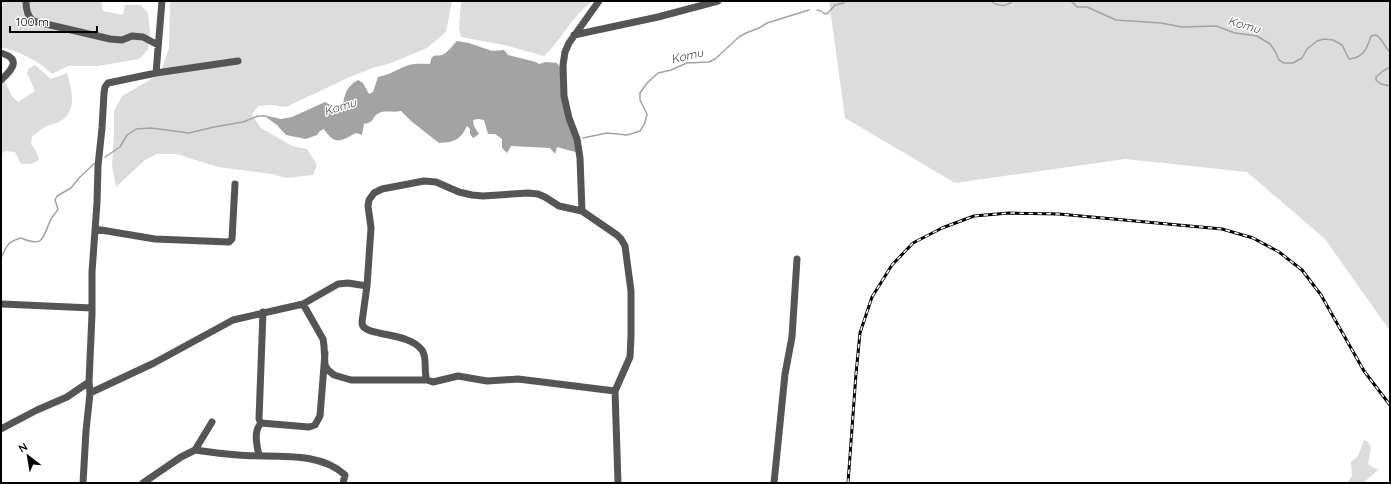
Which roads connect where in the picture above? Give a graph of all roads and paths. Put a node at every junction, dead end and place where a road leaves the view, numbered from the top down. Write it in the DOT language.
graph roads {
  1 [pos="26,1"];
  2 [pos="162,1"];
  3 [pos="599,1"];
  4 [pos="718,1"];
  5 [pos="574,35"];
  6 [pos="158,45"];
  7 [pos="1,53"];
  8 [pos="238,61"];
  9 [pos="156,73"];
  10 [pos="1,80"];
  11 [pos="235,184"];
  12 [pos="582,211"];
  13 [pos="95,229"];
  14 [pos="797,259"];
  15 [pos="367,286"];
  16 [pos="2,304"];
  17 [pos="302,304"];
  18 [pos="92,308"];
  19 [pos="263,312"];
  20 [pos="325,352"];
  21 [pos="427,380"];
  22 [pos="89,382"];
  23 [pos="615,391"];
  24 [pos="90,393"];
  25 [pos="212,422"];
  26 [pos="261,424"];
  27 [pos="1,429"];
  28 [pos="195,450"];
  29 [pos="259,456"];
  30 [pos="83,483"];
  31 [pos="143,483"];
  32 [pos="343,483"];
  33 [pos="618,483"];
  34 [pos="774,483"];
  1 -- 6 [label="street"];
  2 -- 6 [label="street"];
  3 -- 5 [label="street"];
  4 -- 5 [label="street"];
  5 -- 12 [label="street"];
  6 -- 9 [label="street"];
  7 -- 10 [label="street"];
  8 -- 9 [label="street"];
  9 -- 13 [label="street"];
  11 -- 13 [label="street"];
  12 -- 15 [label="street"];
  12 -- 23 [label="street"];
  13 -- 18 [label="street"];
  14 -- 34 [label="street"];
  15 -- 17 [label="street"];
  15 -- 21 [label="street"];
  16 -- 18 [label="street"];
  17 -- 19 [label="street"];
  17 -- 20 [label="street"];
  18 -- 22 [label="street"];
  19 -- 24 [label="street"];
  19 -- 26 [label="street"];
  20 -- 21 [label="street"];
  20 -- 26 [label="street"];
  21 -- 23 [label="street"];
  22 -- 24 [label="street"];
  22 -- 27 [label="street"];
  23 -- 33 [label="street"];
  24 -- 30 [label="street"];
  25 -- 28 [label="street"];
  26 -- 29 [label="street"];
  28 -- 29 [label="street"];
  28 -- 31 [label="street"];
  29 -- 32 [label="street"];
}
